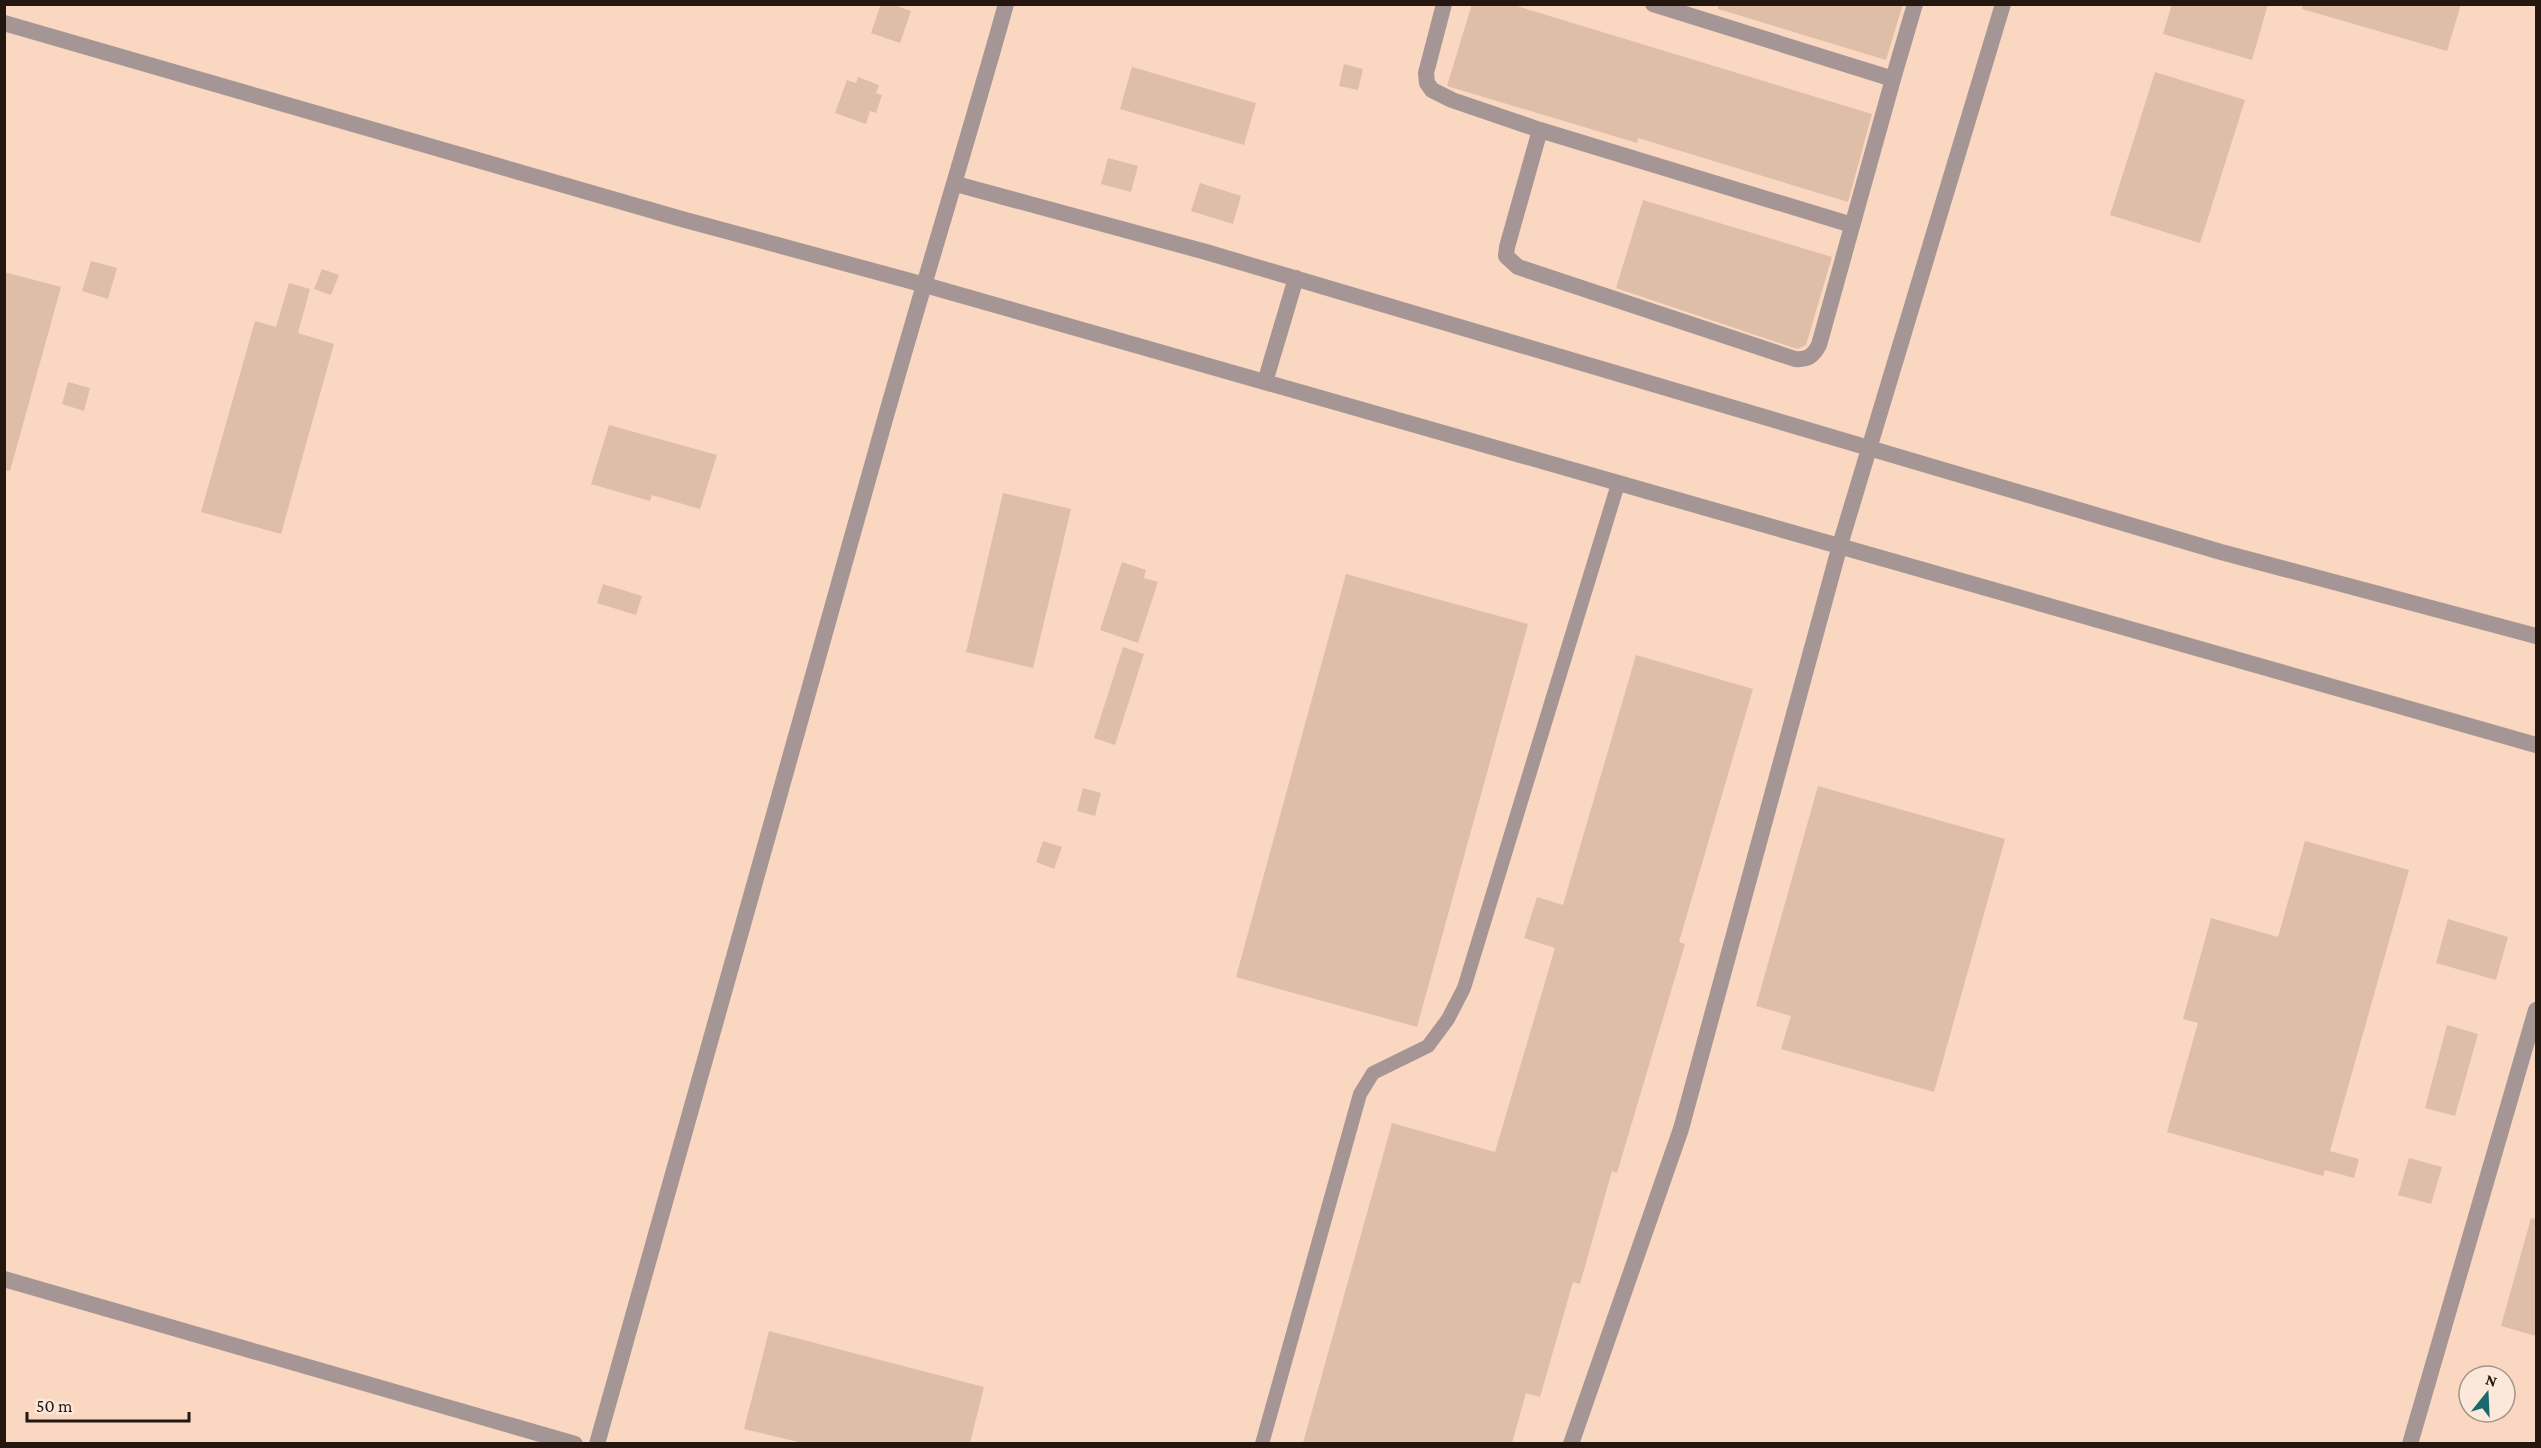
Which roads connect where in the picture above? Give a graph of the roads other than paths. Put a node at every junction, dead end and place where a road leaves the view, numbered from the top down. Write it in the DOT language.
graph roads {
  1 [pos="1006,4"];
  2 [pos="1444,4"];
  3 [pos="1653,4"];
  4 [pos="1915,4"];
  5 [pos="2003,4"];
  6 [pos="4,23"];
  7 [pos="1893,79"];
  8 [pos="1540,130"];
  9 [pos="956,184"];
  10 [pos="1852,225"];
  11 [pos="1296,278"];
  12 [pos="925,285"];
  13 [pos="1264,382"];
  14 [pos="1870,448"];
  15 [pos="1618,484"];
  16 [pos="1840,545"];
  17 [pos="2536,636"];
  18 [pos="2536,745"];
  19 [pos="2536,1010"];
  20 [pos="4,1279"];
  21 [pos="575,1443"];
  22 [pos="597,1443"];
  23 [pos="1262,1443"];
  24 [pos="1571,1443"];
  25 [pos="2410,1443"];
  1 -- 9 [label="street"];
  2 -- 8 [label="street"];
  3 -- 7 [label="street"];
  4 -- 7 [label="street"];
  5 -- 14 [label="street"];
  6 -- 12 [label="street"];
  7 -- 10 [label="street"];
  8 -- 10 [label="street"];
  8 -- 10 [label="street"];
  9 -- 11 [label="street"];
  9 -- 12 [label="street"];
  11 -- 13 [label="street"];
  11 -- 14 [label="street"];
  12 -- 13 [label="street"];
  12 -- 22 [label="street"];
  13 -- 15 [label="street"];
  14 -- 16 [label="street"];
  14 -- 17 [label="street"];
  15 -- 16 [label="street"];
  15 -- 23 [label="lane"];
  16 -- 18 [label="street"];
  16 -- 24 [label="street"];
  19 -- 25 [label="street"];
  20 -- 21 [label="street"];
}
